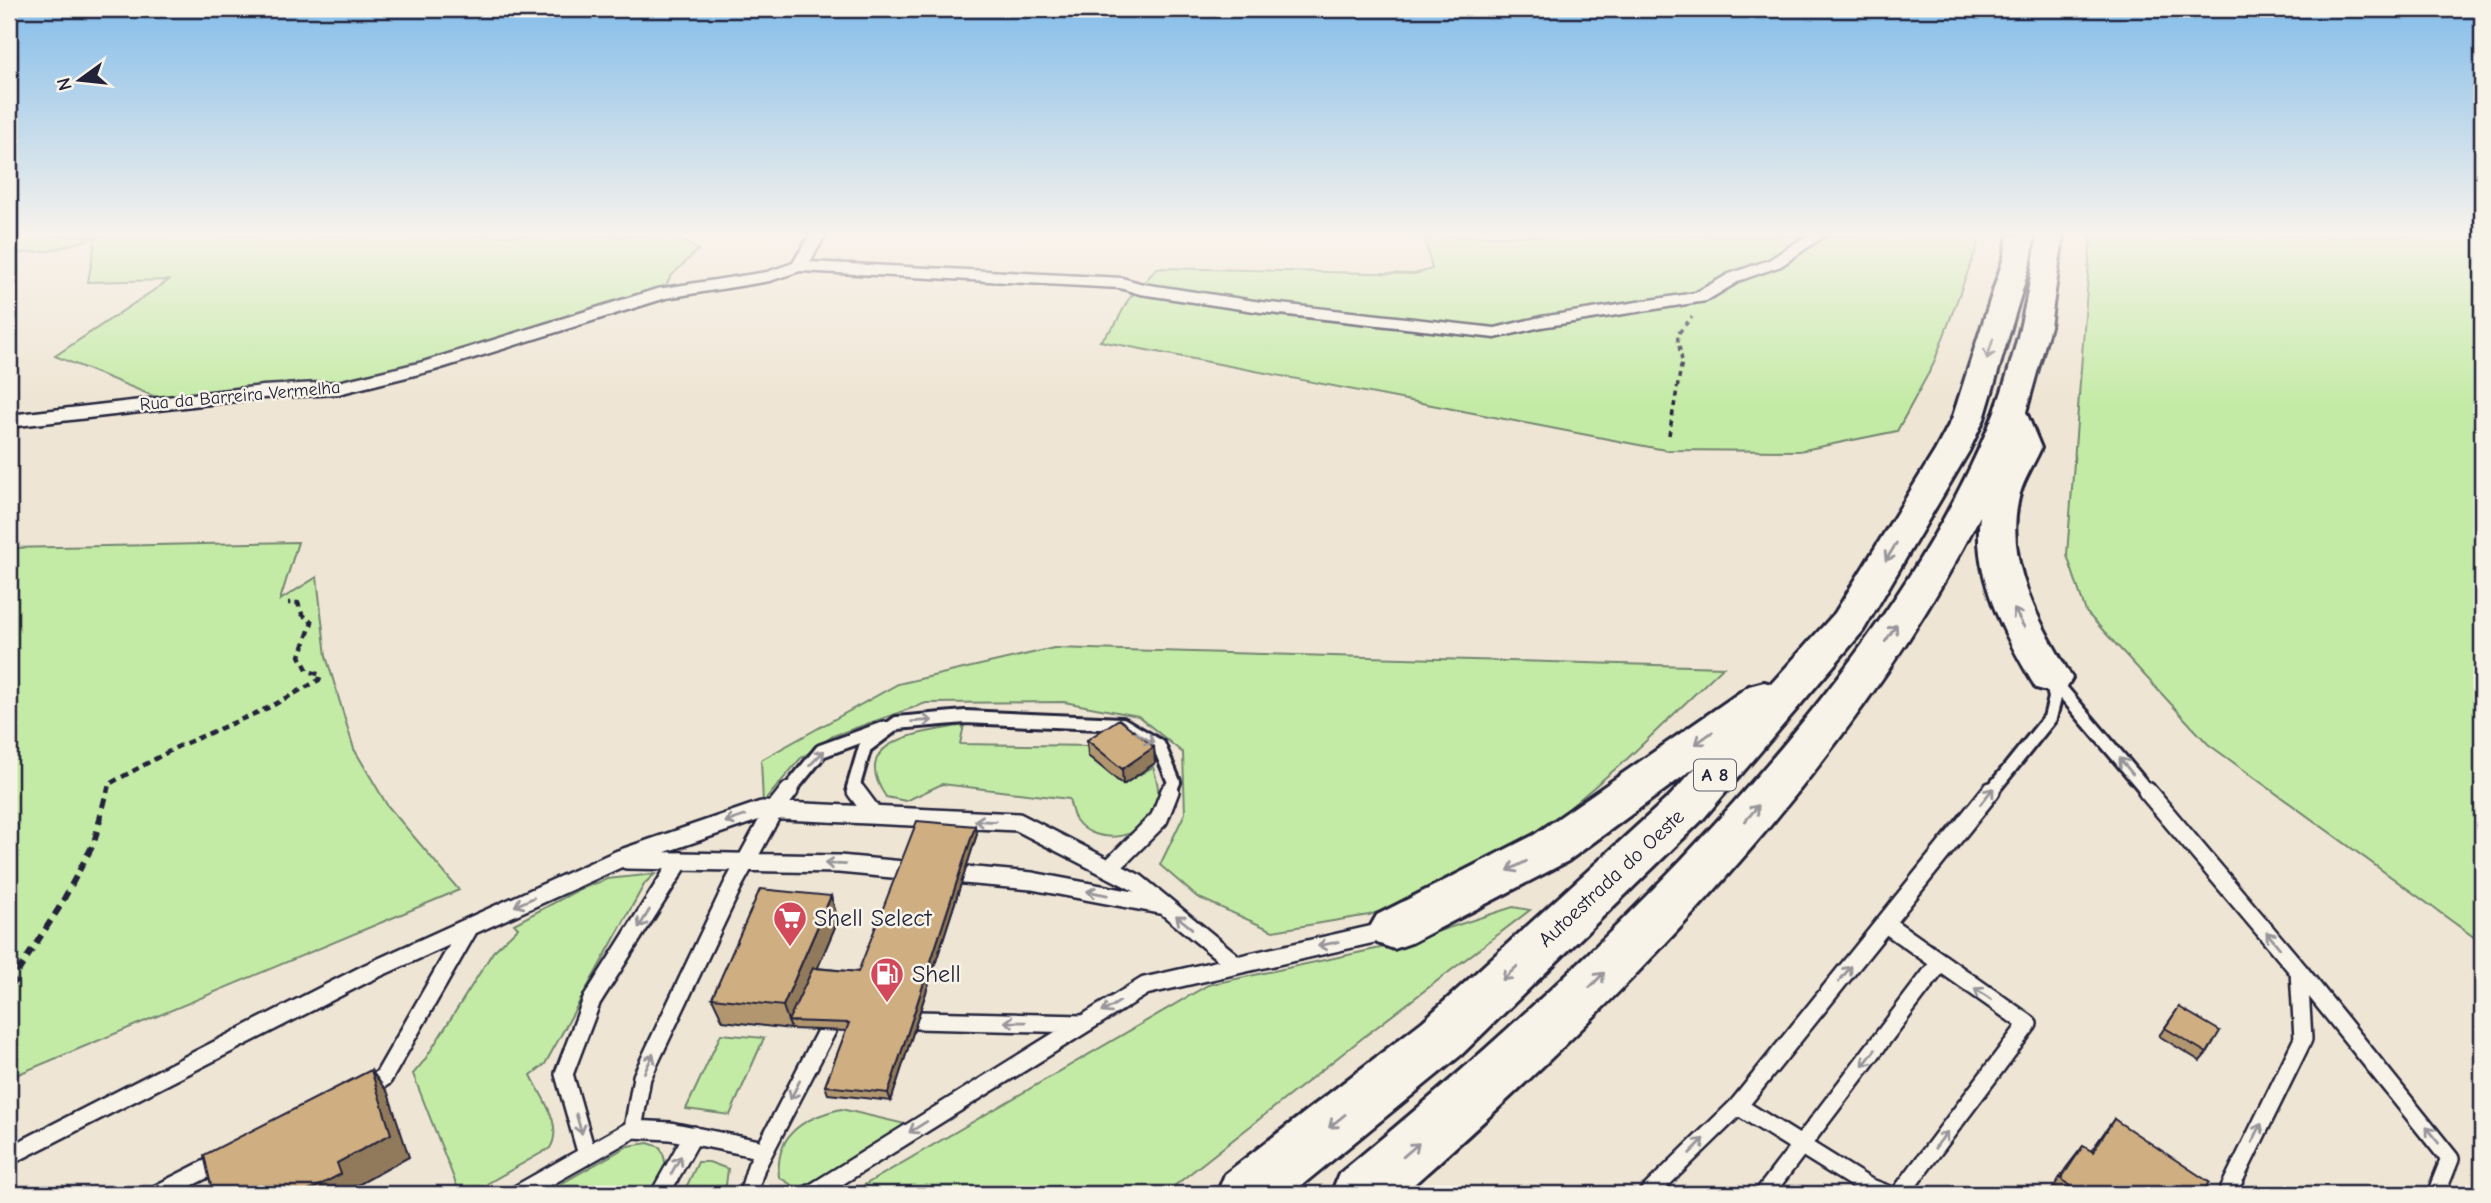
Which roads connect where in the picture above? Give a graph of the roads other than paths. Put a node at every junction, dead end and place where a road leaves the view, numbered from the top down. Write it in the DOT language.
graph roads {
  1 [pos="668,292"];
  2 [pos="1161,292"];
  3 [pos="1709,292"];
  4 [pos="2008,292"];
  5 [pos="2041,292"];
  6 [pos="1700,297"];
  7 [pos="2010,412"];
  8 [pos="9,421"];
  9 [pos="1820,656"];
  10 [pos="2051,678"];
  11 [pos="897,723"];
  12 [pos="774,810"];
  13 [pos="874,815"];
  14 [pos="619,859"];
  15 [pos="680,861"];
  16 [pos="747,862"];
  17 [pos="1109,869"];
  18 [pos="903,870"];
  19 [pos="964,875"];
  20 [pos="1164,906"];
  21 [pos="1886,924"];
  22 [pos="469,928"];
  23 [pos="1394,929"];
  24 [pos="1939,964"];
  25 [pos="1237,965"];
  26 [pos="2299,971"];
  27 [pos="917,1020"];
  28 [pos="1084,1024"];
  29 [pos="827,1030"];
  30 [pos="347,1097"];
  31 [pos="1738,1105"];
  32 [pos="633,1129"];
  33 [pos="693,1135"];
  34 [pos="1804,1145"];
  35 [pos="764,1150"];
  36 [pos="241,1152"];
  37 [pos="587,1155"];
  38 [pos="9,1156"];
  39 [pos="158,1194"];
  40 [pos="518,1194"];
  41 [pos="660,1194"];
  42 [pos="748,1194"];
  43 [pos="811,1194"];
  44 [pos="1247,1194"];
  45 [pos="1360,1194"];
  46 [pos="1648,1194"];
  47 [pos="1764,1194"];
  48 [pos="1887,1194"];
  49 [pos="1900,1194"];
  50 [pos="2227,1194"];
  51 [pos="2436,1194"];
  1 -- 8 [label="street, Rua da Barreira Vermelha"];
  2 -- 6 [label="street"];
  3 -- 6 [label="street"];
  4 -- 9 [label="highway, Autoestrada do Oeste / A 8, one-way"];
  5 -- 7 [label="highway, A 8"];
  10 -- 7 [label="highway, one-way"];
  45 -- 7 [label="highway, A 8, one-way"];
  9 -- 23 [label="highway, one-way"];
  9 -- 44 [label="highway, Autoestrada do Oeste / A 8, one-way"];
  21 -- 10 [label="lane, one-way"];
  26 -- 10 [label="lane, one-way"];
  12 -- 11 [label="lane, one-way"];
  11 -- 13 [label="lane"];
  11 -- 17 [label="lane, one-way"];
  12 -- 13 [label="lane"];
  12 -- 14 [label="lane, one-way"];
  12 -- 16 [label="lane"];
  17 -- 13 [label="lane, one-way"];
  14 -- 15 [label="lane"];
  14 -- 22 [label="lane, one-way"];
  15 -- 16 [label="lane"];
  15 -- 37 [label="lane, one-way"];
  18 -- 16 [label="lane, one-way"];
  32 -- 16 [label="lane, one-way"];
  17 -- 20 [label="lane"];
  20 -- 19 [label="lane, one-way"];
  25 -- 20 [label="lane, one-way"];
  21 -- 24 [label="lane"];
  31 -- 21 [label="lane, one-way"];
  22 -- 30 [label="lane"];
  22 -- 38 [label="lane"];
  23 -- 25 [label="lane, one-way"];
  24 -- 34 [label="lane, one-way"];
  49 -- 24 [label="lane, one-way"];
  25 -- 28 [label="lane, one-way"];
  50 -- 26 [label="lane, one-way"];
  51 -- 26 [label="lane, one-way"];
  28 -- 27 [label="lane, one-way"];
  28 -- 43 [label="lane, one-way"];
  29 -- 35 [label="lane, one-way"];
  31 -- 34 [label="lane"];
  46 -- 31 [label="lane, one-way"];
  32 -- 33 [label="lane"];
  32 -- 37 [label="lane"];
  33 -- 35 [label="lane"];
  41 -- 33 [label="lane, one-way"];
  34 -- 47 [label="lane"];
  34 -- 48 [label="lane"];
  35 -- 42 [label="lane"];
  36 -- 39 [label="lane"];
  37 -- 40 [label="lane"];
}
